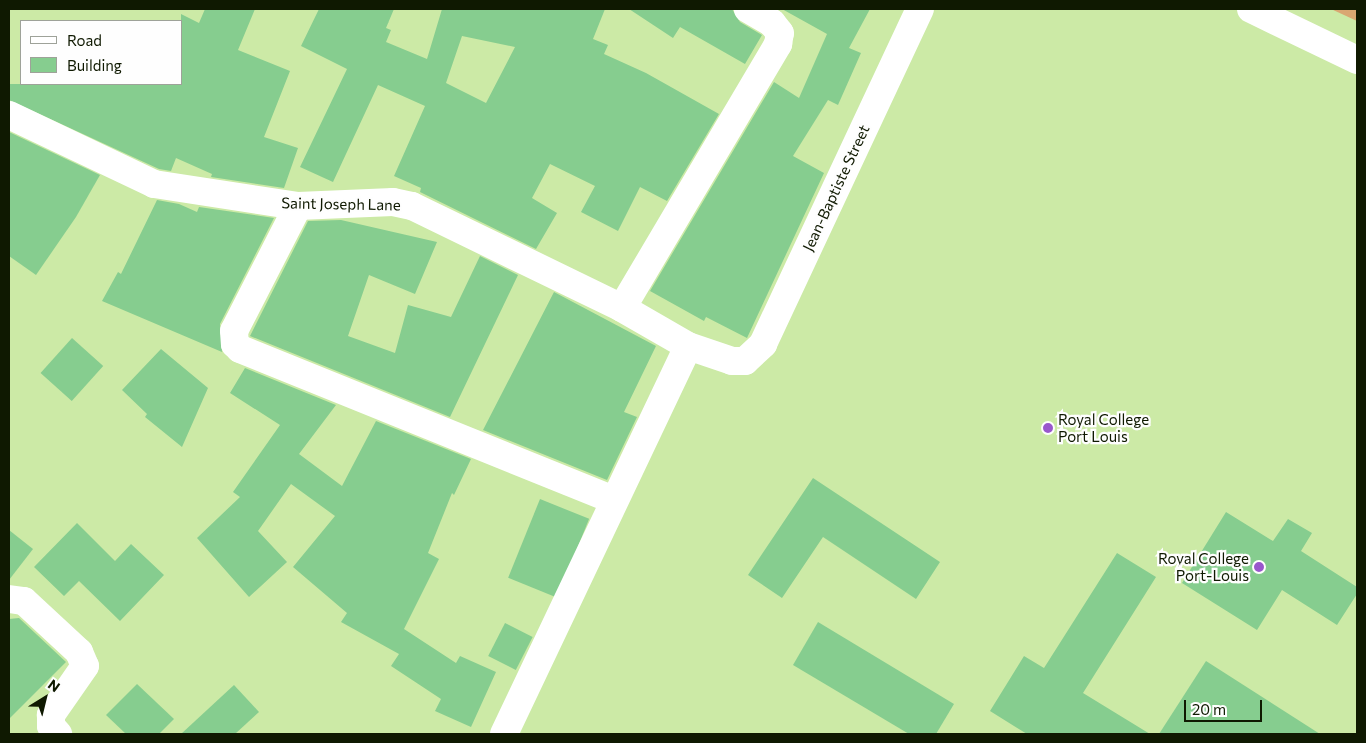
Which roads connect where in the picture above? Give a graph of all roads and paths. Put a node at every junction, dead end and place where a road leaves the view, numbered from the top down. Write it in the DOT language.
graph roads {
  1 [pos="748,9"];
  2 [pos="920,9"];
  3 [pos="1252,9"];
  4 [pos="1357,60"];
  5 [pos="9,115"];
  6 [pos="298,206"];
  7 [pos="622,308"];
  8 [pos="688,346"];
  9 [pos="744,361"];
  10 [pos="614,500"];
  11 [pos="9,599"];
  12 [pos="58,734"];
  13 [pos="504,734"];
  1 -- 7 [label="street"];
  2 -- 9 [label="street, Jean-Baptiste Street"];
  3 -- 4 [label="street"];
  5 -- 6 [label="street, Saint Joseph Lane"];
  6 -- 7 [label="street, Saint Joseph Lane"];
  6 -- 10 [label="street"];
  7 -- 8 [label="street, Saint Joseph Lane"];
  8 -- 9 [label="street, Saint Joseph Lane"];
  8 -- 10 [label="street"];
  10 -- 13 [label="street"];
  11 -- 12 [label="street"];
}
